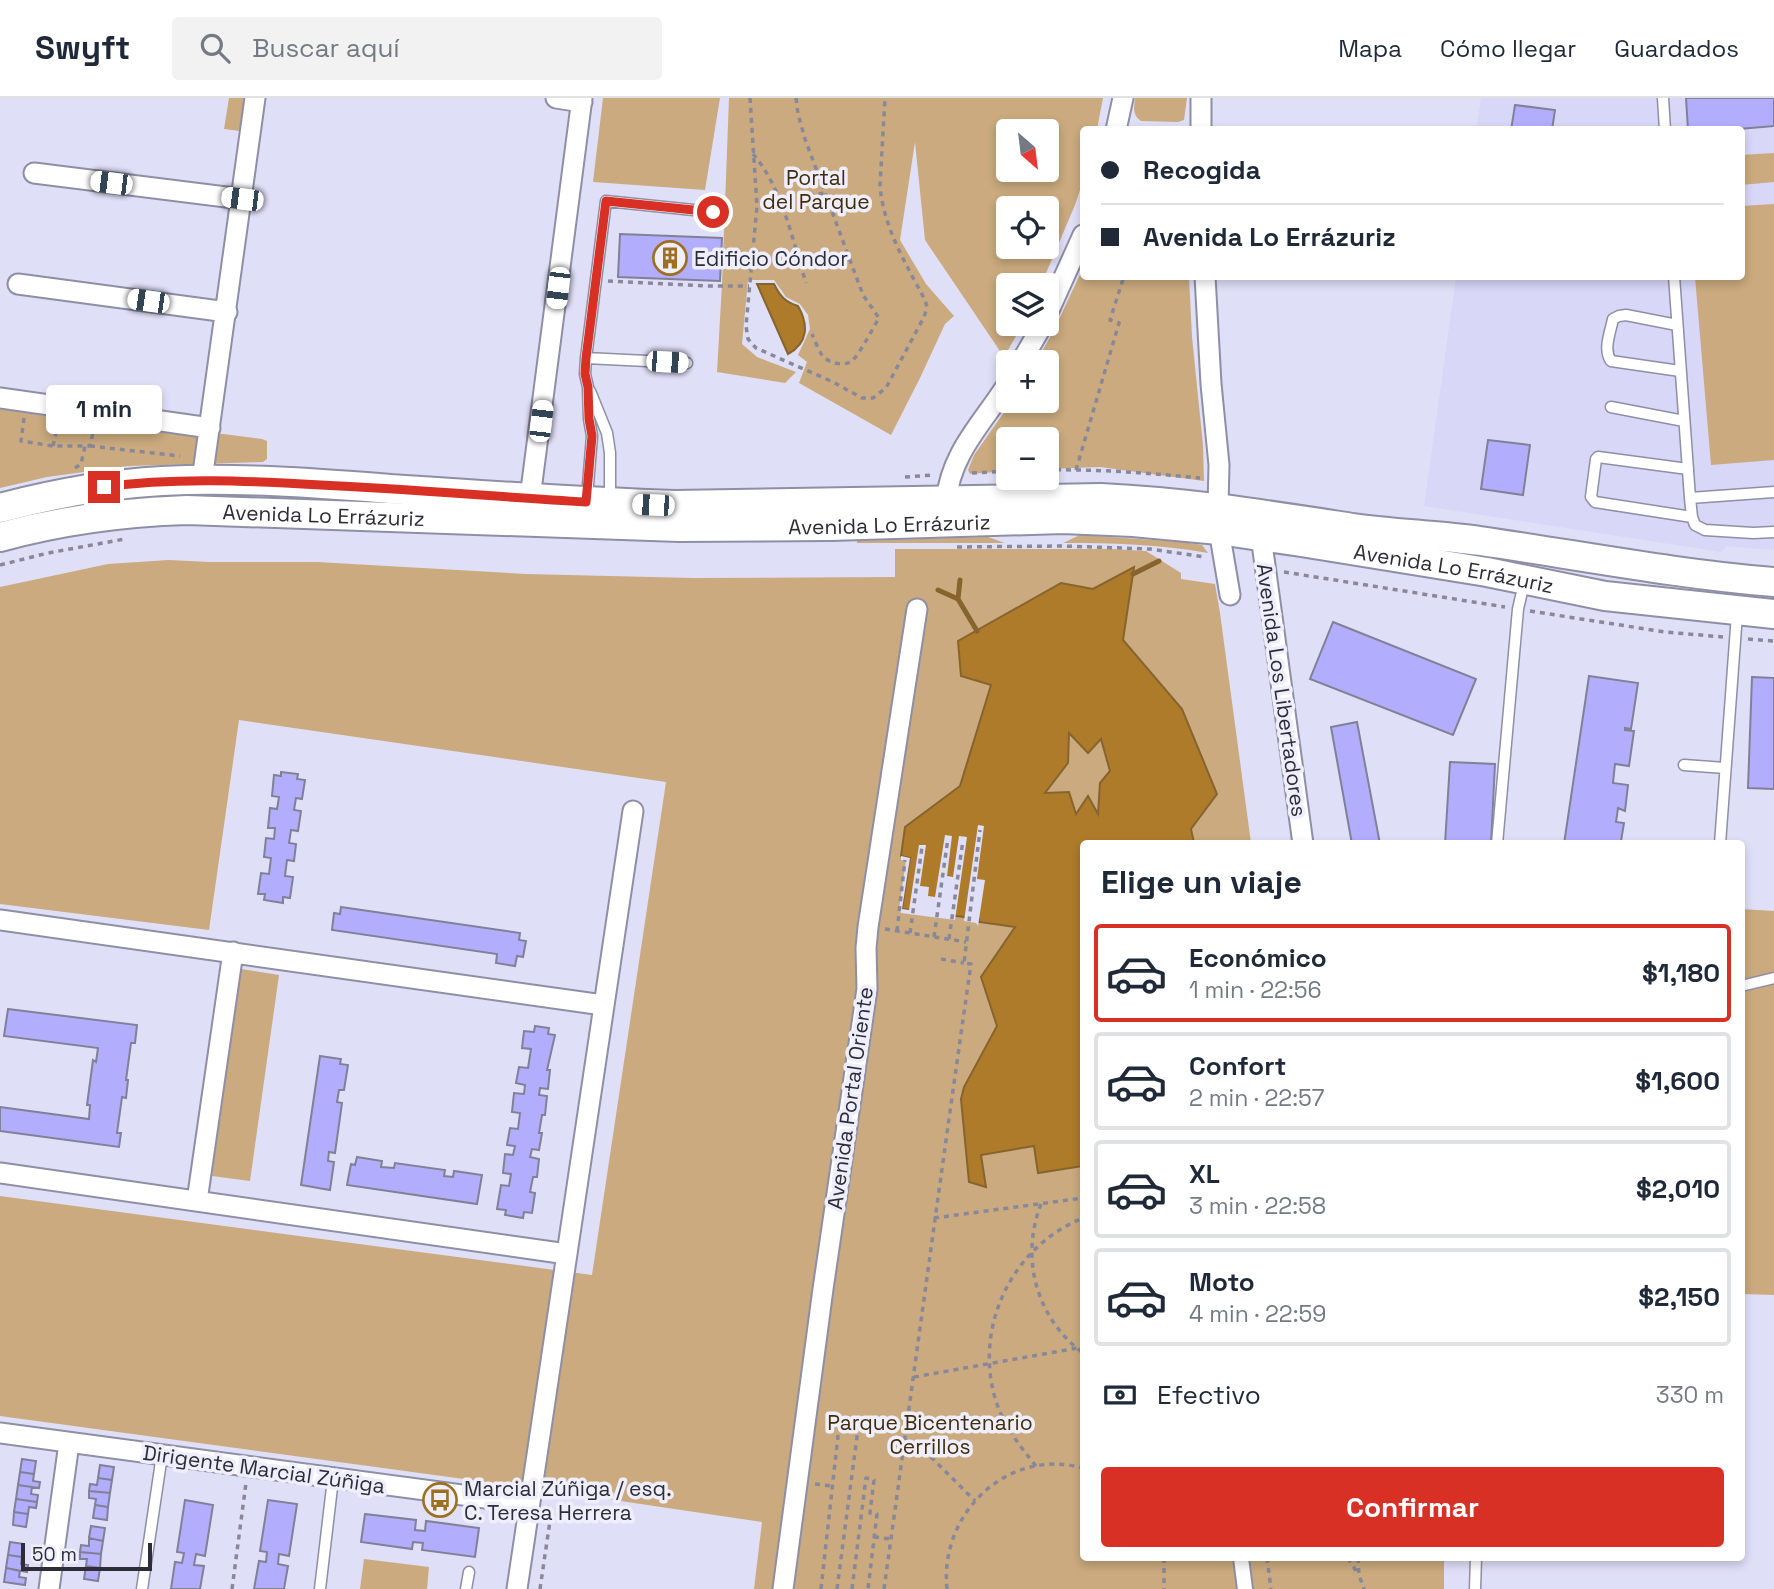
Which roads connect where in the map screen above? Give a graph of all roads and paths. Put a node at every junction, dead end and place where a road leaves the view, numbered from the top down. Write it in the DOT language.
graph roads {
  1 [pos="255,98"];
  2 [pos="556,98"];
  3 [pos="750,98"];
  4 [pos="796,98"];
  5 [pos="885,98"];
  6 [pos="1123,98"];
  7 [pos="1201,98"];
  8 [pos="1664,98"];
  9 [pos="582,100"];
  10 [pos="1117,126"];
  11 [pos="1201,126"];
  12 [pos="1665,126"];
  13 [pos="753,154"];
  14 [pos="34,173"];
  15 [pos="825,193"];
  16 [pos="242,199"];
  17 [pos="779,200"];
  18 [pos="713,212"];
  19 [pos="1080,242"];
  20 [pos="1123,280"];
  21 [pos="1205,280"];
  22 [pos="1674,280"];
  23 [pos="596,281"];
  24 [pos="18,284"];
  25 [pos="806,284"];
  26 [pos="707,286"];
  27 [pos="749,286"];
  28 [pos="1059,288"];
  29 [pos="707,293"];
  30 [pos="227,312"];
  31 [pos="1677,325"];
  32 [pos="812,334"];
  33 [pos="586,358"];
  34 [pos="687,363"];
  35 [pos="1680,371"];
  36 [pos="588,387"];
  37 [pos="0,398"];
  38 [pos="996,401"];
  39 [pos="1611,407"];
  40 [pos="24,416"];
  41 [pos="59,421"];
  42 [pos="1684,421"];
  43 [pos="94,426"];
  44 [pos="209,428"];
  45 [pos="53,446"];
  46 [pos="88,446"];
  47 [pos="204,469"];
  48 [pos="1688,469"];
  49 [pos="68,470"];
  50 [pos="1076,470"];
  51 [pos="1774,492"];
  52 [pos="530,498"];
  53 [pos="1690,498"];
  54 [pos="946,501"];
  55 [pos="598,502"];
  56 [pos="0,508"];
  57 [pos="1692,517"];
  58 [pos="1219,519"];
  59 [pos="1774,531"];
  60 [pos="1261,536"];
  61 [pos="0,537"];
  62 [pos="126,538"];
  63 [pos="950,547"];
  64 [pos="1225,562"];
  65 [pos="0,565"];
  66 [pos="1266,569"];
  67 [pos="1524,579"];
  68 [pos="1774,582"];
  69 [pos="1230,595"];
  70 [pos="917,609"];
  71 [pos="1518,609"];
  72 [pos="1738,610"];
  73 [pos="1774,614"];
  74 [pos="1735,638"];
  75 [pos="1774,641"];
  76 [pos="1684,765"];
  77 [pos="1725,768"];
  78 [pos="632,811"];
  79 [pos="980,830"];
  80 [pos="948,838"];
  81 [pos="962,840"];
  82 [pos="1302,840"];
  83 [pos="1497,840"];
  84 [pos="1720,840"];
  85 [pos="922,848"];
  86 [pos="905,860"];
  87 [pos="0,920"];
  88 [pos="867,927"];
  89 [pos="897,932"];
  90 [pos="911,933"];
  91 [pos="934,937"];
  92 [pos="948,939"];
  93 [pos="966,942"];
  94 [pos="233,952"];
  95 [pos="941,959"];
  96 [pos="964,963"];
  97 [pos="1774,978"];
  98 [pos="1745,985"];
  99 [pos="603,1005"];
  100 [pos="0,1173"];
  101 [pos="1080,1198"];
  102 [pos="197,1200"];
  103 [pos="1041,1204"];
  104 [pos="934,1218"];
  105 [pos="1080,1220"];
  106 [pos="1031,1253"];
  107 [pos="567,1254"];
  108 [pos="1077,1348"];
  109 [pos="1080,1348"];
  110 [pos="1080,1350"];
  111 [pos="990,1363"];
  112 [pos="914,1377"];
  113 [pos="839,1427"];
  114 [pos="858,1429"];
  115 [pos="0,1433"];
  116 [pos="905,1439"];
  117 [pos="69,1443"];
  118 [pos="162,1455"];
  119 [pos="1036,1466"];
  120 [pos="248,1467"];
  121 [pos="1080,1468"];
  122 [pos="333,1479"];
  123 [pos="815,1484"];
  124 [pos="832,1486"];
  125 [pos="975,1501"];
  126 [pos="529,1504"];
  127 [pos="874,1537"];
  128 [pos="891,1539"];
  129 [pos="1164,1561"];
  130 [pos="1241,1561"];
  131 [pos="1267,1561"];
  132 [pos="1350,1561"];
  133 [pos="1358,1561"];
  134 [pos="1476,1561"];
  135 [pos="469,1572"];
  136 [pos="1359,1575"];
  137 [pos="49,1589"];
  138 [pos="142,1589"];
  139 [pos="232,1589"];
  140 [pos="320,1589"];
  141 [pos="466,1589"];
  142 [pos="517,1589"];
  143 [pos="783,1589"];
  144 [pos="821,1589"];
  145 [pos="837,1589"];
  146 [pos="852,1589"];
  147 [pos="868,1589"];
  148 [pos="884,1589"];
  149 [pos="947,1589"];
  150 [pos="1164,1589"];
  151 [pos="1245,1589"];
  152 [pos="1272,1589"];
  153 [pos="1364,1589"];
  154 [pos="1475,1589"];
  1 -- 16 [label="street"];
  2 -- 9 [label="street"];
  3 -- 13 [label="path"];
  4 -- 15 [label="path"];
  5 -- 27 [label="path"];
  6 -- 10 [label="street"];
  7 -- 11 [label="street"];
  8 -- 12 [label="lane"];
  9 -- 52 [label="street"];
  13 -- 17 [label="path"];
  13 -- 27 [label="path"];
  14 -- 16 [label="street"];
  15 -- 17 [label="path"];
  15 -- 32 [label="path"];
  16 -- 30 [label="street"];
  17 -- 25 [label="path"];
  18 -- 23 [label="lane"];
  19 -- 28 [label="street"];
  20 -- 50 [label="path"];
  21 -- 58 [label="street, Avenida Los Libertadores"];
  22 -- 31 [label="lane"];
  23 -- 26 [label="path"];
  23 -- 33 [label="lane"];
  24 -- 30 [label="street"];
  26 -- 27 [label="path"];
  26 -- 29 [label="path"];
  30 -- 44 [label="street"];
  31 -- 35 [label="lane"];
  31 -- 35 [label="lane"];
  33 -- 34 [label="lane"];
  33 -- 36 [label="lane"];
  35 -- 42 [label="lane"];
  36 -- 55 [label="lane"];
  36 -- 55 [label="lane"];
  37 -- 44 [label="street"];
  38 -- 54 [label="street"];
  39 -- 42 [label="lane"];
  40 -- 45 [label="path"];
  41 -- 45 [label="path"];
  42 -- 48 [label="lane"];
  43 -- 46 [label="path"];
  44 -- 47 [label="street"];
  45 -- 46 [label="path"];
  46 -- 47 [label="path"];
  46 -- 49 [label="path"];
  47 -- 52 [label="main road, Avenida Lo Errázuriz"];
  47 -- 56 [label="main road, Avenida Lo Errázuriz"];
  48 -- 53 [label="lane"];
  48 -- 57 [label="lane"];
  51 -- 53 [label="lane"];
  52 -- 55 [label="main road, Avenida Lo Errázuriz"];
  53 -- 57 [label="lane"];
  54 -- 55 [label="main road, Avenida Lo Errázuriz"];
  54 -- 58 [label="main road, Avenida Lo Errázuriz"];
  57 -- 59 [label="lane"];
  58 -- 60 [label="main road, Avenida Lo Errázuriz"];
  58 -- 61 [label="main road, Avenida Lo Errázuriz"];
  58 -- 64 [label="street, Avenida Los Libertadores"];
  58 -- 68 [label="main road, Avenida Lo Errázuriz"];
  60 -- 66 [label="street, Avenida Los Libertadores"];
  60 -- 67 [label="main road, Avenida Lo Errázuriz"];
  62 -- 65 [label="path"];
  63 -- 64 [label="path"];
  64 -- 69 [label="street, Avenida Los Libertadores"];
  66 -- 71 [label="path"];
  66 -- 82 [label="street, Avenida Los Libertadores"];
  67 -- 71 [label="lane"];
  67 -- 72 [label="main road, Avenida Lo Errázuriz"];
  70 -- 88 [label="street, Avenida Portal Oriente"];
  71 -- 74 [label="path"];
  71 -- 83 [label="lane"];
  72 -- 73 [label="main road, Avenida Lo Errázuriz"];
  72 -- 74 [label="lane"];
  74 -- 75 [label="path"];
  74 -- 77 [label="lane"];
  76 -- 77 [label="lane"];
  77 -- 84 [label="lane"];
  78 -- 99 [label="street"];
  79 -- 93 [label="path"];
  80 -- 91 [label="path"];
  81 -- 92 [label="path"];
  85 -- 90 [label="path"];
  86 -- 89 [label="path"];
  87 -- 94 [label="street"];
  88 -- 89 [label="path"];
  88 -- 143 [label="street, Avenida Portal Oriente"];
  89 -- 90 [label="path"];
  90 -- 91 [label="path"];
  91 -- 92 [label="path"];
  92 -- 93 [label="path"];
  93 -- 96 [label="path"];
  94 -- 99 [label="street"];
  94 -- 102 [label="street"];
  95 -- 96 [label="path"];
  96 -- 104 [label="path"];
  97 -- 98 [label="lane"];
  99 -- 107 [label="street"];
  100 -- 102 [label="street"];
  101 -- 103 [label="path"];
  102 -- 107 [label="street"];
  103 -- 104 [label="path"];
  103 -- 106 [label="path"];
  104 -- 112 [label="path"];
  105 -- 106 [label="path"];
  106 -- 108 [label="path"];
  106 -- 111 [label="path"];
  107 -- 126 [label="street"];
  108 -- 109 [label="path"];
  108 -- 110 [label="path"];
  108 -- 111 [label="path"];
  111 -- 112 [label="path"];
  111 -- 119 [label="path"];
  112 -- 116 [label="path"];
  113 -- 124 [label="path"];
  114 -- 145 [label="path"];
  115 -- 117 [label="street, Dirigente Marcial Zúñiga"];
  116 -- 125 [label="path"];
  116 -- 128 [label="path"];
  117 -- 118 [label="street, Dirigente Marcial Zúñiga"];
  117 -- 137 [label="street"];
  118 -- 120 [label="street, Dirigente Marcial Zúñiga"];
  118 -- 138 [label="lane"];
  119 -- 121 [label="path"];
  119 -- 125 [label="path"];
  120 -- 122 [label="street, Dirigente Marcial Zúñiga"];
  120 -- 139 [label="path"];
  122 -- 126 [label="street, Dirigente Marcial Zúñiga"];
  122 -- 140 [label="lane"];
  123 -- 124 [label="path"];
  124 -- 144 [label="path"];
  125 -- 149 [label="path"];
  126 -- 142 [label="street"];
  127 -- 128 [label="path"];
  127 -- 146 [label="path"];
  127 -- 147 [label="path"];
  128 -- 148 [label="path"];
  129 -- 150 [label="path"];
  130 -- 151 [label="street"];
  131 -- 152 [label="path"];
  132 -- 136 [label="path"];
  133 -- 136 [label="path"];
  134 -- 154 [label="lane"];
  135 -- 141 [label="lane"];
  136 -- 153 [label="path"];
}
